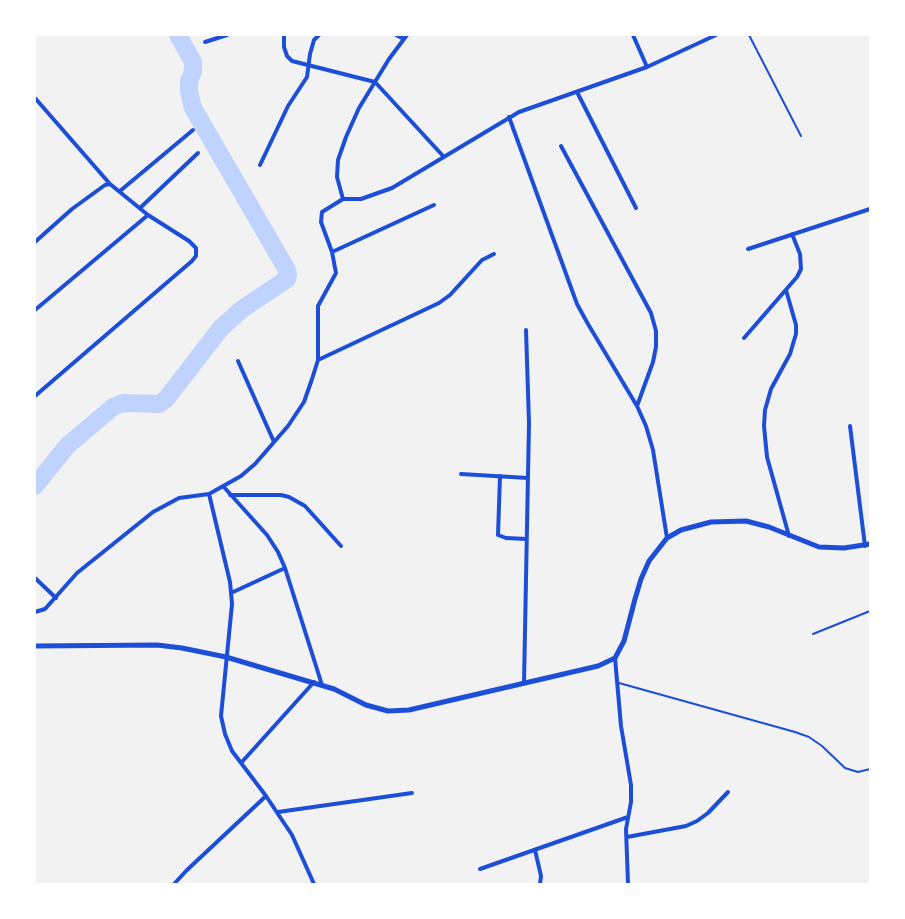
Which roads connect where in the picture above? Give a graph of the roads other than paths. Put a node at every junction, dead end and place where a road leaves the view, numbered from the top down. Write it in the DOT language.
graph roads {
  1 [pos="227,35"];
  2 [pos="284,35"];
  3 [pos="319,35"];
  4 [pos="396,35"];
  5 [pos="633,35"];
  6 [pos="702,35"];
  7 [pos="716,35"];
  8 [pos="749,35"];
  9 [pos="405,37"];
  10 [pos="704,40"];
  11 [pos="205,42"];
  12 [pos="308,66"];
  13 [pos="648,67"];
  14 [pos="375,82"];
  15 [pos="577,92"];
  16 [pos="35,98"];
  17 [pos="509,117"];
  18 [pos="193,130"];
  19 [pos="801,136"];
  20 [pos="561,146"];
  21 [pos="198,153"];
  22 [pos="444,157"];
  23 [pos="260,165"];
  24 [pos="110,184"];
  25 [pos="120,191"];
  26 [pos="343,199"];
  27 [pos="434,205"];
  28 [pos="140,208"];
  29 [pos="636,208"];
  30 [pos="870,209"];
  31 [pos="148,215"];
  32 [pos="792,234"];
  33 [pos="35,242"];
  34 [pos="748,248"];
  35 [pos="332,252"];
  36 [pos="494,254"];
  37 [pos="786,290"];
  38 [pos="35,310"];
  39 [pos="526,330"];
  40 [pos="744,338"];
  41 [pos="318,360"];
  42 [pos="238,361"];
  43 [pos="35,396"];
  44 [pos="637,406"];
  45 [pos="850,426"];
  46 [pos="274,442"];
  47 [pos="461,474"];
  48 [pos="500,476"];
  49 [pos="528,478"];
  50 [pos="223,486"];
  51 [pos="209,494"];
  52 [pos="230,495"];
  53 [pos="789,536"];
  54 [pos="667,538"];
  55 [pos="527,539"];
  56 [pos="867,545"];
  57 [pos="341,546"];
  58 [pos="286,568"];
  59 [pos="35,578"];
  60 [pos="231,593"];
  61 [pos="56,598"];
  62 [pos="870,611"];
  63 [pos="35,612"];
  64 [pos="813,634"];
  65 [pos="35,646"];
  66 [pos="226,656"];
  67 [pos="615,658"];
  68 [pos="314,682"];
  69 [pos="616,682"];
  70 [pos="524,683"];
  71 [pos="322,685"];
  72 [pos="241,763"];
  73 [pos="870,769"];
  74 [pos="728,792"];
  75 [pos="412,793"];
  76 [pos="266,796"];
  77 [pos="278,812"];
  78 [pos="628,817"];
  79 [pos="627,837"];
  80 [pos="535,850"];
  81 [pos="480,869"];
  82 [pos="174,884"];
  83 [pos="314,884"];
  84 [pos="540,884"];
  85 [pos="628,884"];
  1 -- 11 [label="street"];
  2 -- 12 [label="street"];
  3 -- 12 [label="street"];
  4 -- 9 [label="street"];
  5 -- 13 [label="street"];
  6 -- 10 [label="street"];
  7 -- 10 [label="street"];
  8 -- 19 [label="lane"];
  9 -- 14 [label="street"];
  10 -- 13 [label="street"];
  12 -- 14 [label="street"];
  12 -- 23 [label="street"];
  13 -- 15 [label="street"];
  14 -- 22 [label="street"];
  14 -- 26 [label="street"];
  15 -- 17 [label="street"];
  15 -- 29 [label="street"];
  16 -- 24 [label="street"];
  17 -- 22 [label="street"];
  17 -- 44 [label="street"];
  18 -- 25 [label="street"];
  20 -- 44 [label="street"];
  21 -- 28 [label="street"];
  22 -- 26 [label="street"];
  24 -- 25 [label="street"];
  24 -- 33 [label="street"];
  25 -- 28 [label="street"];
  26 -- 35 [label="street"];
  27 -- 35 [label="street"];
  28 -- 31 [label="street"];
  30 -- 32 [label="street"];
  31 -- 38 [label="street"];
  31 -- 43 [label="street"];
  32 -- 34 [label="street"];
  32 -- 37 [label="street"];
  35 -- 41 [label="street"];
  36 -- 41 [label="street"];
  37 -- 40 [label="street"];
  37 -- 53 [label="street"];
  39 -- 49 [label="street"];
  41 -- 46 [label="street"];
  42 -- 46 [label="street"];
  44 -- 54 [label="street"];
  45 -- 56 [label="street"];
  46 -- 50 [label="street"];
  47 -- 48 [label="street"];
  48 -- 49 [label="street"];
  48 -- 55 [label="street"];
  49 -- 55 [label="street"];
  50 -- 51 [label="street"];
  50 -- 52 [label="street"];
  51 -- 60 [label="street"];
  51 -- 61 [label="street"];
  52 -- 57 [label="street"];
  52 -- 58 [label="street"];
  53 -- 54 [label="street"];
  53 -- 56 [label="street"];
  54 -- 67 [label="street"];
  55 -- 70 [label="street"];
  58 -- 60 [label="street"];
  58 -- 71 [label="street"];
  59 -- 61 [label="street"];
  60 -- 66 [label="street"];
  61 -- 63 [label="street"];
  62 -- 64 [label="lane"];
  65 -- 66 [label="street"];
  66 -- 68 [label="street"];
  66 -- 72 [label="street"];
  67 -- 69 [label="street"];
  67 -- 70 [label="street"];
  68 -- 71 [label="street"];
  68 -- 72 [label="street"];
  69 -- 73 [label="lane"];
  69 -- 78 [label="street"];
  70 -- 71 [label="street"];
  72 -- 76 [label="street"];
  74 -- 79 [label="street"];
  75 -- 77 [label="street"];
  76 -- 77 [label="street"];
  76 -- 82 [label="street"];
  77 -- 83 [label="street"];
  78 -- 79 [label="street"];
  78 -- 80 [label="street"];
  79 -- 85 [label="street"];
  80 -- 81 [label="street"];
  80 -- 84 [label="street"];
}
